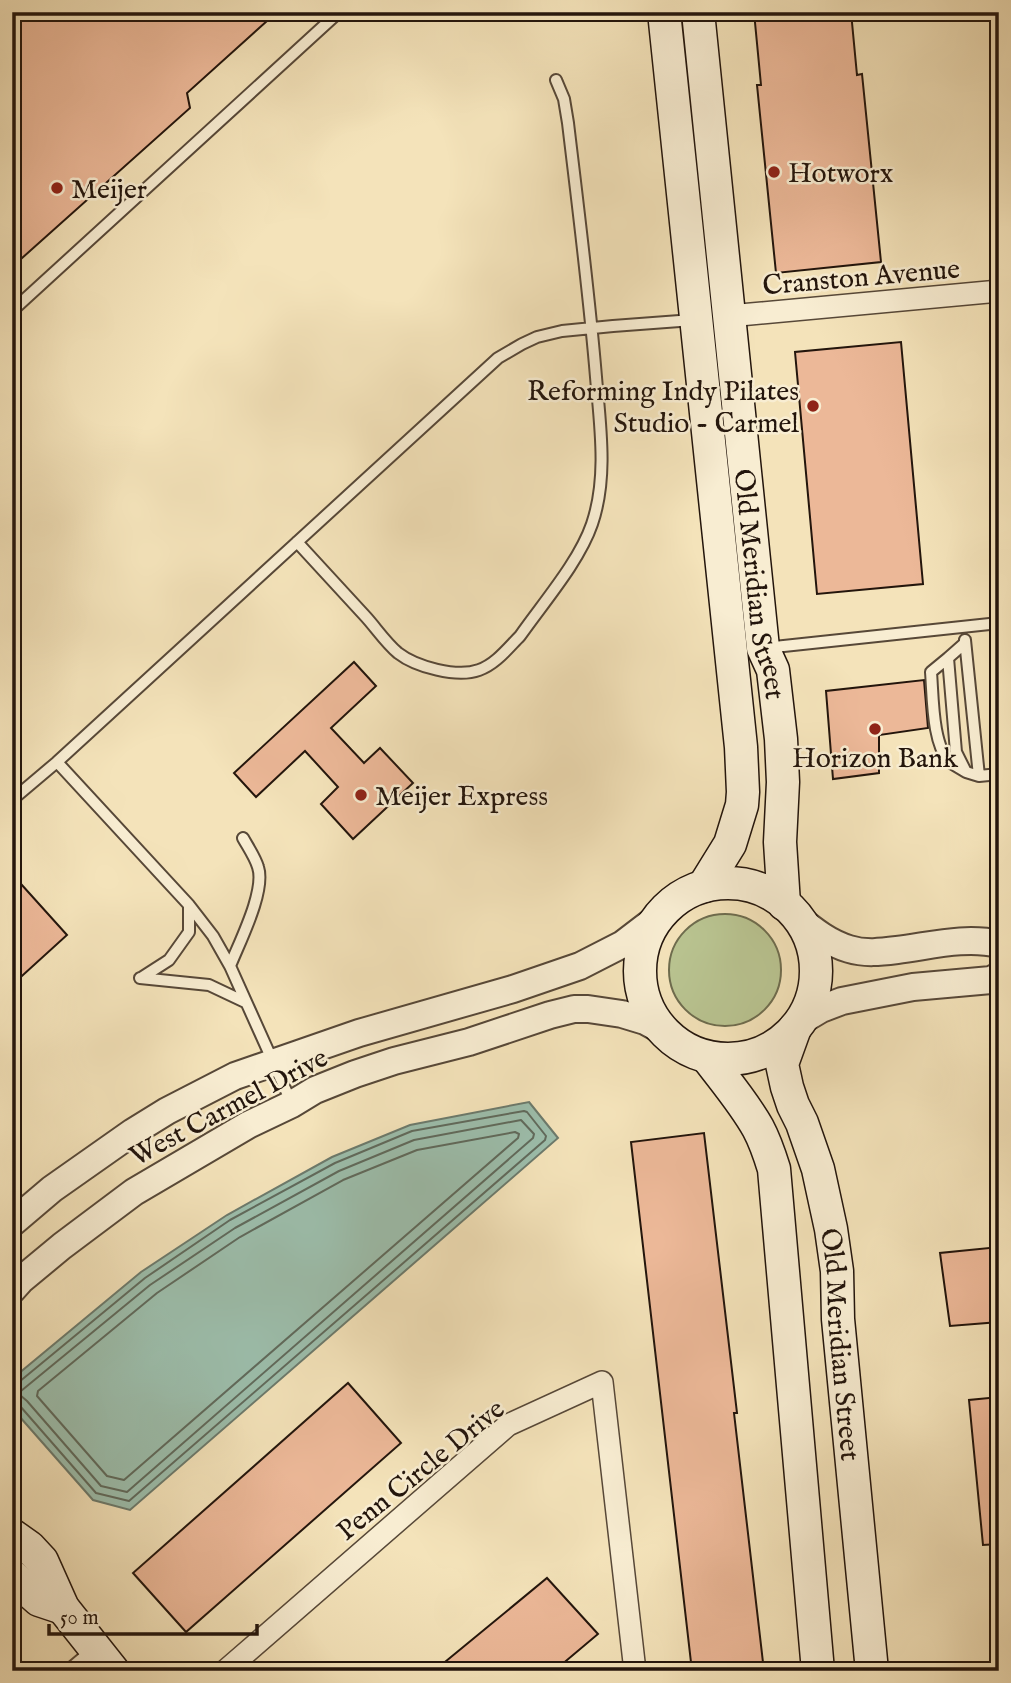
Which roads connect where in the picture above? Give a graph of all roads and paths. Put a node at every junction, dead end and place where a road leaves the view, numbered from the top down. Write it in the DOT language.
graph roads {
  1 [pos="339,12"];
  2 [pos="664,12"];
  3 [pos="698,12"];
  4 [pos="556,80"];
  5 [pos="999,291"];
  6 [pos="12,311"];
  7 [pos="729,316"];
  8 [pos="696,320"];
  9 [pos="592,328"];
  10 [pos="297,542"];
  11 [pos="999,623"];
  12 [pos="964,626"];
  13 [pos="965,643"];
  14 [pos="763,648"];
  15 [pos="948,658"];
  16 [pos="57,762"];
  17 [pos="966,772"];
  18 [pos="999,774"];
  19 [pos="979,776"];
  20 [pos="12,800"];
  21 [pos="243,838"];
  22 [pos="704,886"];
  23 [pos="189,905"];
  24 [pos="791,911"];
  25 [pos="657,918"];
  26 [pos="999,944"];
  27 [pos="229,966"];
  28 [pos="999,976"];
  29 [pos="246,1002"];
  30 [pos="798,1024"];
  31 [pos="663,1031"];
  32 [pos="708,1057"];
  33 [pos="272,1063"];
  34 [pos="292,1104"];
  35 [pos="12,1223"];
  36 [pos="12,1290"];
  37 [pos="12,1535"];
  38 [pos="12,1576"];
  39 [pos="63,1608"];
  40 [pos="104,1659"];
  41 [pos="67,1671"];
  42 [pos="225,1671"];
  43 [pos="635,1671"];
  44 [pos="818,1671"];
  45 [pos="872,1671"];
  1 -- 6 [label="lane"];
  2 -- 8 [label="main road, Old Meridian Street"];
  3 -- 7 [label="main road, Old Meridian Street"];
  4 -- 9 [label="lane"];
  5 -- 7 [label="street, Cranston Avenue"];
  7 -- 14 [label="main road, Old Meridian Street"];
  8 -- 9 [label="lane"];
  8 -- 22 [label="main road, Old Meridian Street"];
  9 -- 10 [label="lane"];
  9 -- 10 [label="lane"];
  10 -- 16 [label="lane"];
  11 -- 12 [label="lane"];
  12 -- 13 [label="lane"];
  12 -- 14 [label="lane"];
  13 -- 15 [label="lane"];
  13 -- 19 [label="lane"];
  14 -- 24 [label="main road, Old Meridian Street"];
  15 -- 17 [label="lane"];
  15 -- 17 [label="lane"];
  16 -- 20 [label="lane"];
  16 -- 23 [label="lane"];
  17 -- 19 [label="lane"];
  18 -- 19 [label="lane"];
  21 -- 27 [label="lane"];
  22 -- 24 [label="main road"];
  22 -- 25 [label="main road"];
  23 -- 27 [label="lane"];
  23 -- 29 [label="lane"];
  24 -- 26 [label="street"];
  24 -- 30 [label="main road"];
  25 -- 31 [label="main road"];
  25 -- 33 [label="street, West Carmel Drive"];
  27 -- 29 [label="lane"];
  28 -- 30 [label="street"];
  29 -- 33 [label="lane"];
  30 -- 32 [label="main road"];
  30 -- 45 [label="main road, Old Meridian Street"];
  31 -- 32 [label="main road"];
  31 -- 34 [label="street, West Carmel Drive"];
  32 -- 44 [label="main road, Old Meridian Street"];
  33 -- 34 [label="lane"];
  33 -- 35 [label="street, West Carmel Drive"];
  34 -- 36 [label="street, West Carmel Drive"];
  37 -- 39 [label="main road"];
  38 -- 39 [label="main road"];
  39 -- 40 [label="main road"];
  40 -- 41 [label="lane"];
  42 -- 43 [label="street, Penn Circle Drive"];
}
